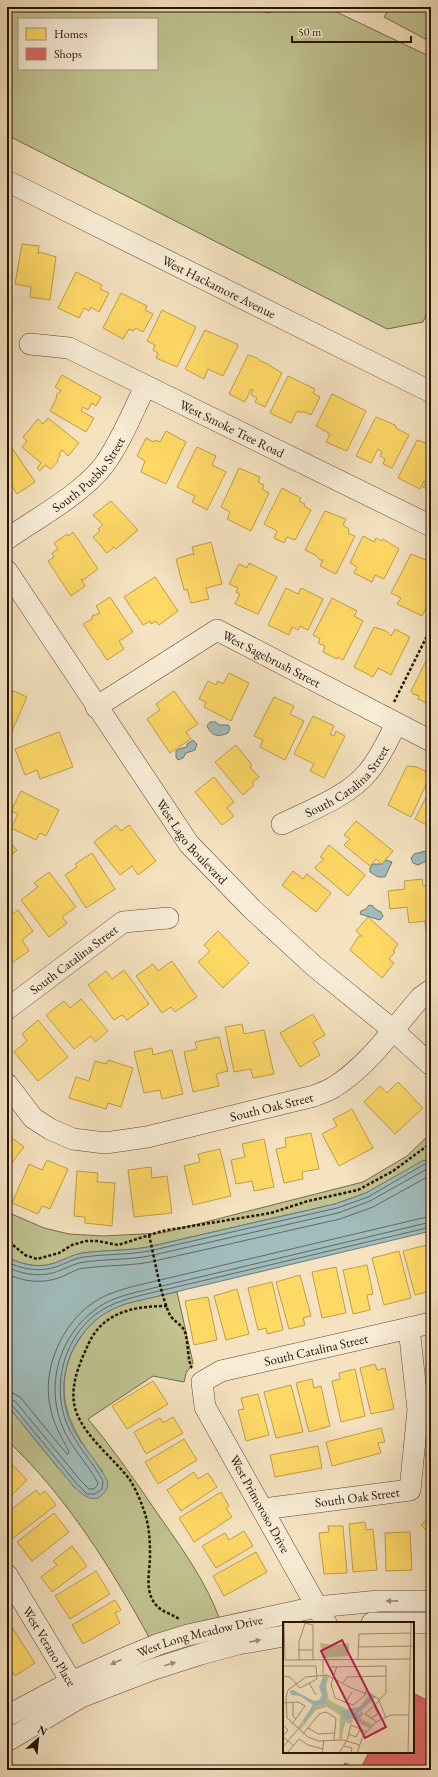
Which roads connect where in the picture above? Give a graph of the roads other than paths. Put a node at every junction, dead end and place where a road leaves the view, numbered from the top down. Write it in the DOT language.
graph roads {
  1 [pos="7,181"];
  2 [pos="30,344"];
  3 [pos="145,387"];
  4 [pos="431,392"];
  5 [pos="431,526"];
  6 [pos="7,539"];
  7 [pos="7,571"];
  8 [pos="96,707"];
  9 [pos="391,722"];
  10 [pos="431,741"];
  11 [pos="282,824"];
  12 [pos="168,918"];
  13 [pos="431,990"];
  14 [pos="7,1009"];
  15 [pos="393,1030"];
  16 [pos="431,1065"];
  17 [pos="7,1084"];
  18 [pos="431,1323"];
  19 [pos="409,1328"];
  20 [pos="202,1382"];
  21 [pos="263,1509"];
  22 [pos="10,1584"];
  23 [pos="431,1601"];
  24 [pos="321,1615"];
  25 [pos="414,1623"];
  26 [pos="431,1623"];
  27 [pos="283,1636"];
  28 [pos="76,1689"];
  29 [pos="7,1716"];
  30 [pos="7,1741"];
  1 -- 4 [label="street, West Hackamore Avenue"];
  2 -- 3 [label="street, West Smoke Tree Road"];
  3 -- 5 [label="street, West Smoke Tree Road"];
  3 -- 6 [label="street, South Pueblo Street"];
  7 -- 8 [label="street, West Lago Boulevard"];
  8 -- 9 [label="street, West Sagebrush Street"];
  8 -- 15 [label="street, West Lago Boulevard"];
  9 -- 10 [label="street, West Sagebrush Street"];
  9 -- 11 [label="street, South Catalina Street"];
  12 -- 14 [label="street, South Catalina Street"];
  13 -- 15 [label="street, South Oak Street"];
  15 -- 16 [label="street, West Lago Boulevard"];
  15 -- 17 [label="street, South Oak Street"];
  18 -- 19 [label="street, South Catalina Street"];
  19 -- 20 [label="street, South Catalina Street"];
  19 -- 21 [label="street, South Oak Street"];
  20 -- 21 [label="street, West Primoroso Drive"];
  21 -- 24 [label="street, West Primoroso Drive"];
  22 -- 28 [label="street, West Verano Place"];
  23 -- 24 [label="street, West Long Meadow Drive, one-way"];
  24 -- 28 [label="street, West Long Meadow Drive, one-way"];
  25 -- 26 [label="street"];
  28 -- 27 [label="street, West Long Meadow Drive, one-way"];
  28 -- 29 [label="street, West Long Meadow Drive"];
  28 -- 30 [label="street, West Long Meadow Drive"];
}
